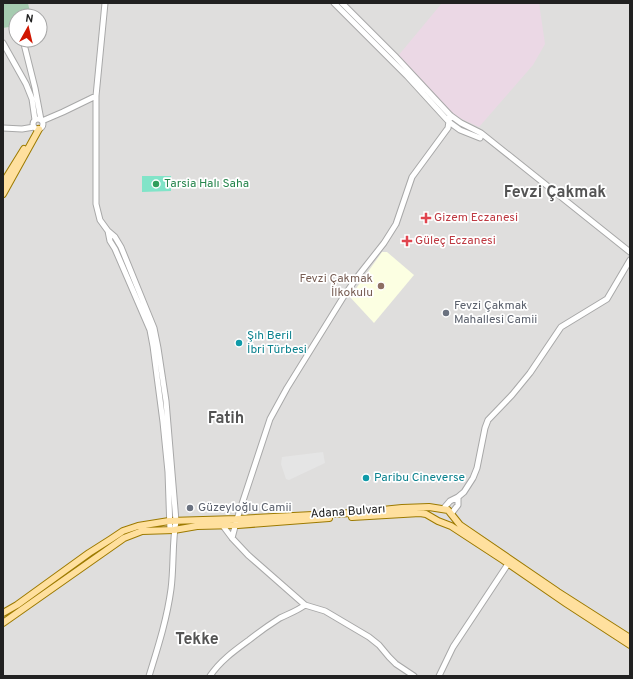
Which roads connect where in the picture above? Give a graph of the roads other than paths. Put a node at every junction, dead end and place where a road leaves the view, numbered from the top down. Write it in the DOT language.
graph roads {
  1 [pos="105,3"];
  2 [pos="334,3"];
  3 [pos="342,3"];
  4 [pos="3,43"];
  5 [pos="25,48"];
  6 [pos="26,84"];
  7 [pos="36,90"];
  8 [pos="96,96"];
  9 [pos="63,112"];
  10 [pos="450,115"];
  11 [pos="35,120"];
  12 [pos="42,121"];
  13 [pos="449,122"];
  14 [pos="3,128"];
  15 [pos="38,128"];
  16 [pos="480,138"];
  17 [pos="3,183"];
  18 [pos="3,194"];
  19 [pos="630,252"];
  20 [pos="630,260"];
  21 [pos="458,497"];
  22 [pos="444,509"];
  23 [pos="451,514"];
  24 [pos="173,521"];
  25 [pos="438,521"];
  26 [pos="236,522"];
  27 [pos="447,524"];
  28 [pos="223,526"];
  29 [pos="172,530"];
  30 [pos="232,538"];
  31 [pos="508,564"];
  32 [pos="305,605"];
  33 [pos="3,613"];
  34 [pos="3,623"];
  35 [pos="630,638"];
  36 [pos="630,645"];
  37 [pos="149,676"];
  38 [pos="210,676"];
  39 [pos="414,676"];
  40 [pos="439,676"];
  1 -- 8 [label="street"];
  2 -- 13 [label="street"];
  3 -- 10 [label="street"];
  4 -- 6 [label="street"];
  5 -- 7 [label="street"];
  6 -- 7 [label="street"];
  6 -- 11 [label="street"];
  7 -- 12 [label="street"];
  8 -- 9 [label="street"];
  8 -- 24 [label="street"];
  9 -- 12 [label="street"];
  9 -- 15 [label="street"];
  10 -- 13 [label="street"];
  10 -- 19 [label="street"];
  11 -- 12 [label="street"];
  11 -- 15 [label="street"];
  12 -- 15 [label="street"];
  13 -- 16 [label="street"];
  13 -- 26 [label="street"];
  14 -- 15 [label="street"];
  15 -- 17 [label="main road"];
  15 -- 18 [label="main road"];
  20 -- 21 [label="street"];
  21 -- 22 [label="street"];
  21 -- 23 [label="street"];
  22 -- 23 [label="main road"];
  22 -- 25 [label="main road"];
  22 -- 26 [label="main road, Adana Bulvarı"];
  23 -- 27 [label="main road"];
  23 -- 35 [label="main road"];
  24 -- 26 [label="main road, Adana Bulvarı"];
  24 -- 29 [label="street"];
  24 -- 33 [label="main road, Adana Bulvarı"];
  25 -- 26 [label="main road, Adana Bulvarı"];
  25 -- 27 [label="main road, Adana Bulvarı"];
  26 -- 28 [label="main road, Adana Bulvarı"];
  26 -- 30 [label="street"];
  27 -- 31 [label="main road, Adana Bulvarı"];
  28 -- 29 [label="main road, Adana Bulvarı"];
  28 -- 30 [label="street"];
  29 -- 34 [label="main road, Adana Bulvarı"];
  29 -- 37 [label="street"];
  30 -- 32 [label="street"];
  31 -- 36 [label="main road, Adana Bulvarı"];
  31 -- 40 [label="street"];
  32 -- 38 [label="street"];
  32 -- 39 [label="street"];
}
